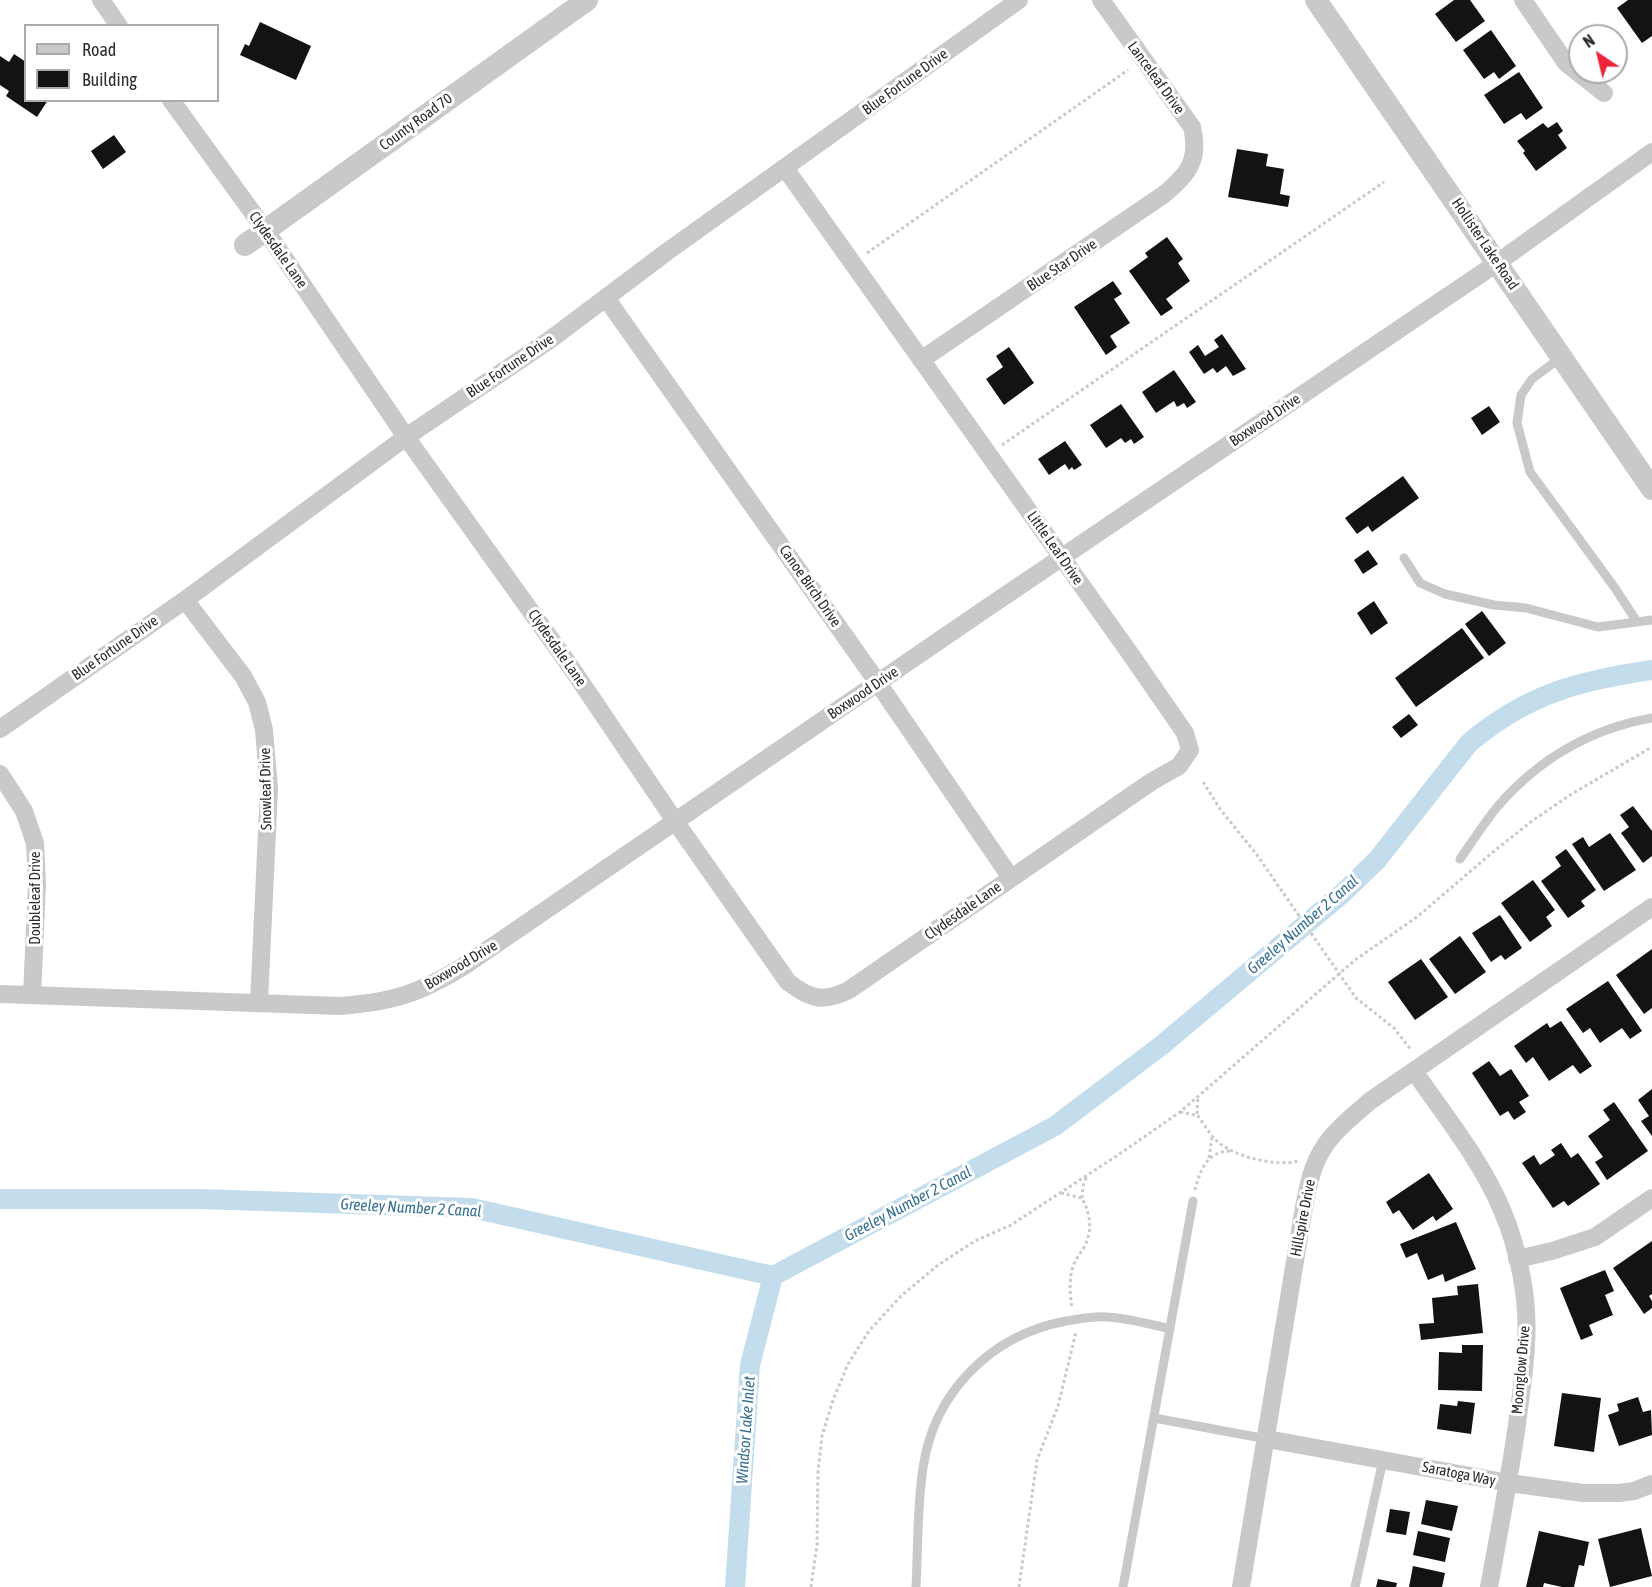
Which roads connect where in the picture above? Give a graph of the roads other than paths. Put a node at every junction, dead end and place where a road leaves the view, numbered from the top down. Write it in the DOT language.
graph roads {
  1 [pos="101,0"];
  2 [pos="587,0"];
  3 [pos="1019,0"];
  4 [pos="1101,0"];
  5 [pos="1316,0"];
  6 [pos="1523,0"];
  7 [pos="117,24"];
  8 [pos="1604,93"];
  9 [pos="172,102"];
  10 [pos="1652,152"];
  11 [pos="1193,160"];
  12 [pos="785,168"];
  13 [pos="266,231"];
  14 [pos="245,245"];
  15 [pos="1497,263"];
  16 [pos="606,298"];
  17 [pos="1562,356"];
  18 [pos="921,360"];
  19 [pos="406,437"];
  20 [pos="1652,489"];
  21 [pos="1061,557"];
  22 [pos="1404,558"];
  23 [pos="185,600"];
  24 [pos="1652,621"];
  25 [pos="1637,622"];
  26 [pos="878,683"];
  27 [pos="1652,718"];
  28 [pos="0,729"];
  29 [pos="0,774"];
  30 [pos="675,821"];
  31 [pos="1460,859"];
  32 [pos="1011,878"];
  33 [pos="1652,908"];
  34 [pos="0,994"];
  35 [pos="32,994"];
  36 [pos="259,1002"];
  37 [pos="1414,1071"];
  38 [pos="1652,1198"];
  39 [pos="1193,1201"];
  40 [pos="1517,1259"];
  41 [pos="1170,1329"];
  42 [pos="1154,1418"];
  43 [pos="1267,1439"];
  44 [pos="1383,1460"];
  45 [pos="1509,1483"];
  46 [pos="1652,1484"];
  47 [pos="916,1587"];
  48 [pos="1123,1587"];
  49 [pos="1241,1587"];
  50 [pos="1355,1587"];
  51 [pos="1489,1587"];
  1 -- 7 [label="street"];
  2 -- 13 [label="street, County Road 70"];
  3 -- 12 [label="street, Blue Fortune Drive"];
  4 -- 11 [label="street, Lanceleaf Drive"];
  5 -- 15 [label="street, Hollister Lake Road"];
  6 -- 8 [label="street"];
  9 -- 13 [label="street, Clydesdale Lane"];
  10 -- 15 [label="street, Boxwood Drive"];
  11 -- 18 [label="street, Blue Star Drive"];
  12 -- 16 [label="street, Blue Fortune Drive"];
  12 -- 18 [label="street, Little Leaf Drive"];
  13 -- 14 [label="street, County Road 70"];
  13 -- 19 [label="street, Clydesdale Lane"];
  15 -- 17 [label="street, Hollister Lake Road"];
  15 -- 21 [label="street, Boxwood Drive"];
  16 -- 19 [label="street, Blue Fortune Drive"];
  16 -- 26 [label="street, Canoe Birch Drive"];
  17 -- 20 [label="street, Hollister Lake Road"];
  17 -- 25 [label="lane"];
  18 -- 21 [label="street, Little Leaf Drive"];
  19 -- 23 [label="street, Blue Fortune Drive"];
  19 -- 30 [label="street, Clydesdale Lane"];
  21 -- 26 [label="street, Boxwood Drive"];
  21 -- 32 [label="street, Little Leaf Drive"];
  22 -- 25 [label="lane"];
  23 -- 28 [label="street, Blue Fortune Drive"];
  23 -- 36 [label="street, Snowleaf Drive"];
  24 -- 25 [label="lane"];
  26 -- 30 [label="street, Boxwood Drive"];
  26 -- 32 [label="street, Canoe Birch Drive"];
  27 -- 31 [label="lane"];
  29 -- 35 [label="street, Doubleleaf Drive"];
  30 -- 32 [label="street, Clydesdale Lane"];
  30 -- 36 [label="street, Boxwood Drive"];
  33 -- 37 [label="street, Hillspire Drive"];
  34 -- 35 [label="street, Boxwood Drive"];
  35 -- 36 [label="street, Boxwood Drive"];
  37 -- 40 [label="street, Moonglow Drive"];
  37 -- 43 [label="street, Hillspire Drive"];
  38 -- 40 [label="street"];
  39 -- 41 [label="lane"];
  40 -- 45 [label="street, Moonglow Drive"];
  41 -- 42 [label="lane"];
  41 -- 47 [label="lane"];
  42 -- 43 [label="lane"];
  42 -- 48 [label="lane"];
  43 -- 44 [label="street, Saratoga Way"];
  43 -- 49 [label="street, Hillspire Drive"];
  44 -- 45 [label="street, Saratoga Way"];
  44 -- 50 [label="lane"];
  45 -- 46 [label="street, Saratoga Way"];
  45 -- 51 [label="street, Moonglow Drive"];
}
